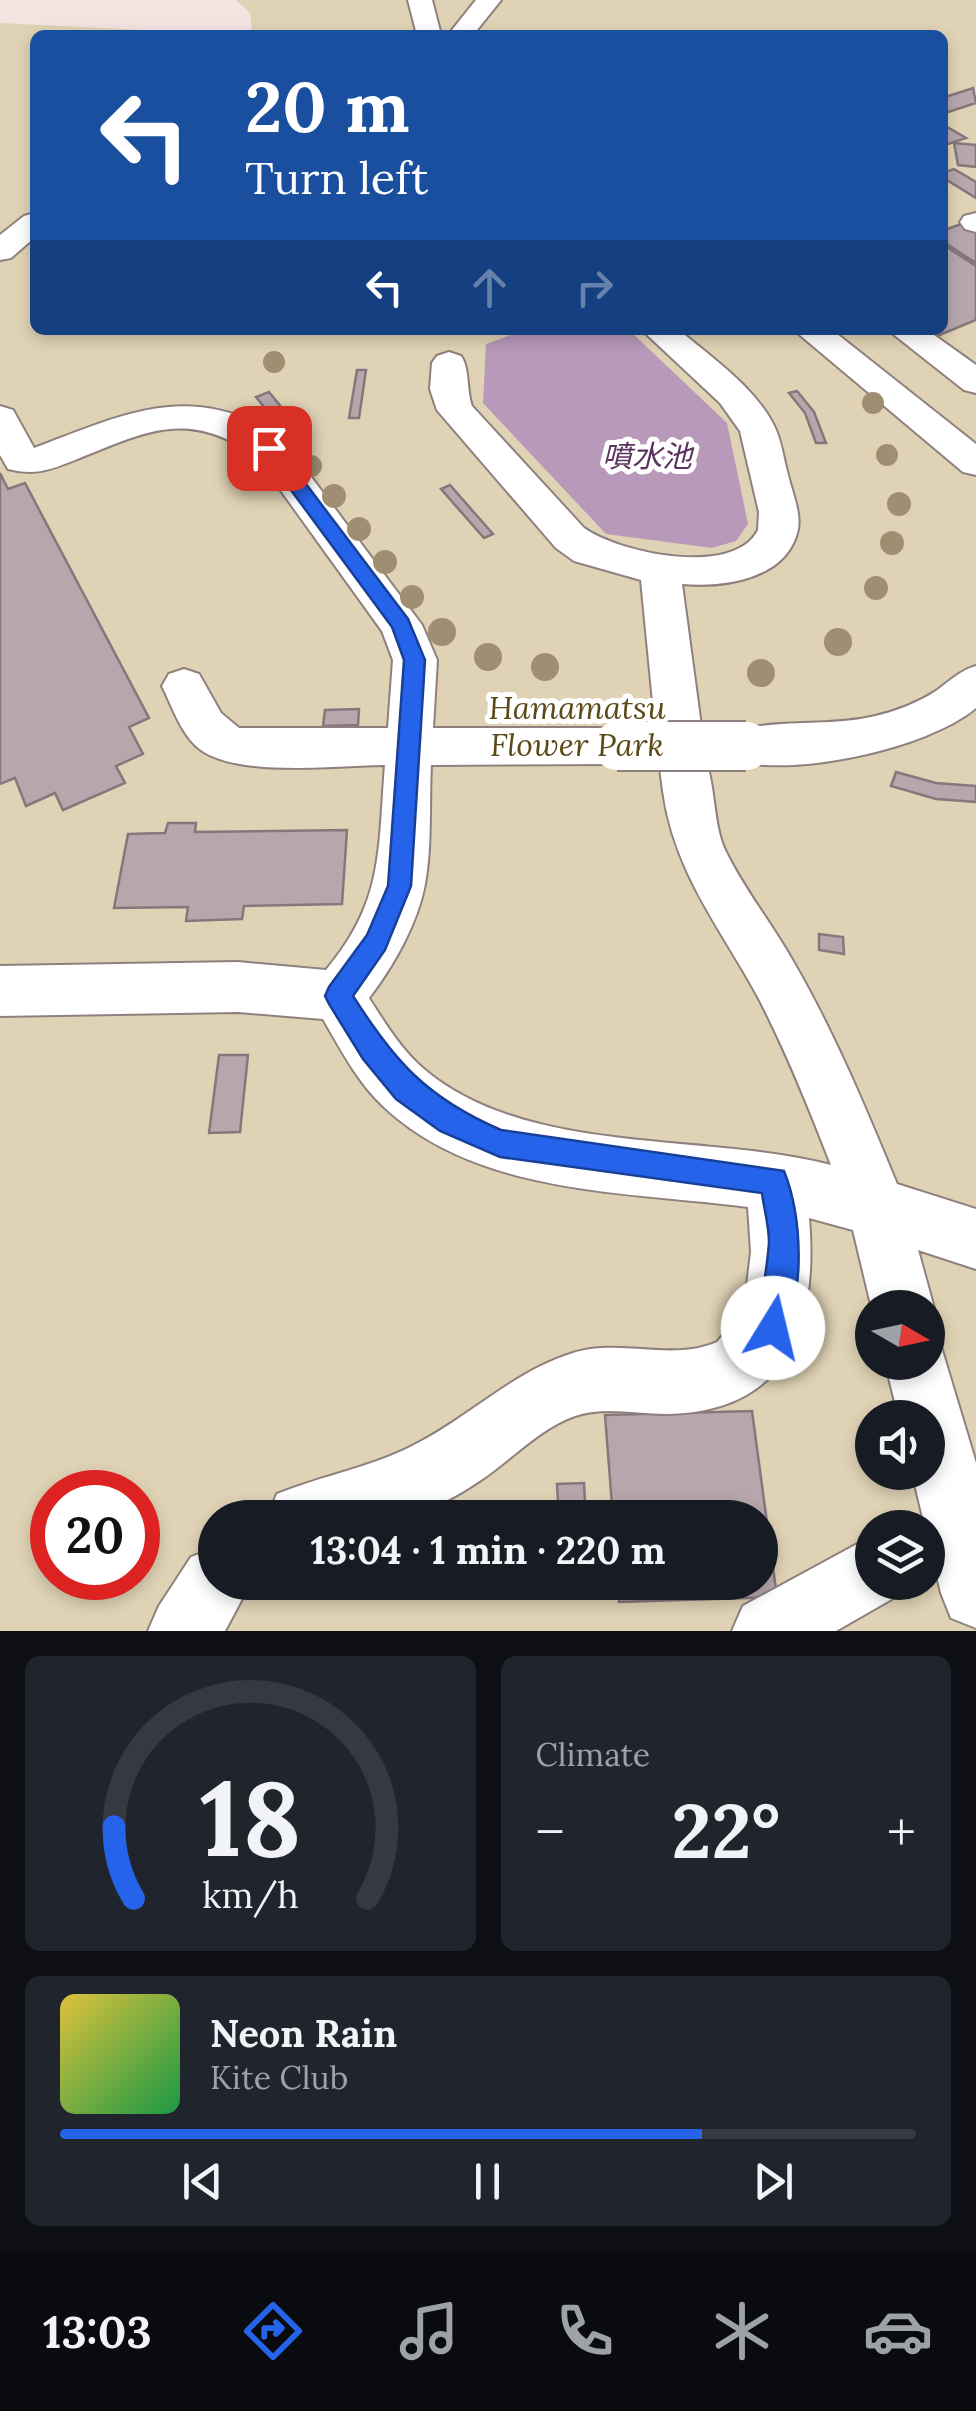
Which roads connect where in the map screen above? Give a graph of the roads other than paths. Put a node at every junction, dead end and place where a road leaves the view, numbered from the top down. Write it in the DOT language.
graph roads {
  1 [pos="420,0"];
  2 [pos="488,0"];
  3 [pos="428,30"];
  4 [pos="473,30"];
  5 [pos="30,226"];
  6 [pos="0,251"];
  7 [pos="664,335"];
  8 [pos="817,335"];
  9 [pos="912,335"];
  10 [pos="976,339"];
  11 [pos="450,342"];
  12 [pos="968,377"];
  13 [pos="0,418"];
  14 [pos="976,463"];
  15 [pos="660,567"];
  16 [pos="976,683"];
  17 [pos="184,686"];
  18 [pos="410,746"];
  19 [pos="0,991"];
  20 [pos="338,996"];
  21 [pos="774,1181"];
  22 [pos="878,1210"];
  23 [pos="976,1238"];
  24 [pos="898,1290"];
  25 [pos="920,1380"];
  26 [pos="350,1500"];
  27 [pos="940,1510"];
  28 [pos="945,1535"];
  29 [pos="855,1581"];
  30 [pos="976,1593"];
  31 [pos="204,1600"];
  32 [pos="184,1631"];
  33 [pos="768,1631"];
  1 -- 3 [label="lane"];
  2 -- 4 [label="lane"];
  5 -- 6 [label="lane"];
  7 -- 15 [label="lane"];
  8 -- 14 [label="lane"];
  9 -- 12 [label="lane"];
  10 -- 12 [label="lane"];
  11 -- 15 [label="lane"];
  13 -- 18 [label="lane"];
  15 -- 22 [label="lane"];
  16 -- 18 [label="lane, bridge"];
  17 -- 18 [label="lane"];
  18 -- 20 [label="lane"];
  19 -- 20 [label="lane"];
  20 -- 21 [label="lane"];
  21 -- 22 [label="lane"];
  21 -- 26 [label="lane"];
  22 -- 23 [label="lane"];
  22 -- 24 [label="lane"];
  25 -- 27 [label="lane"];
  28 -- 30 [label="lane"];
  29 -- 33 [label="lane"];
  31 -- 32 [label="lane"];
}
